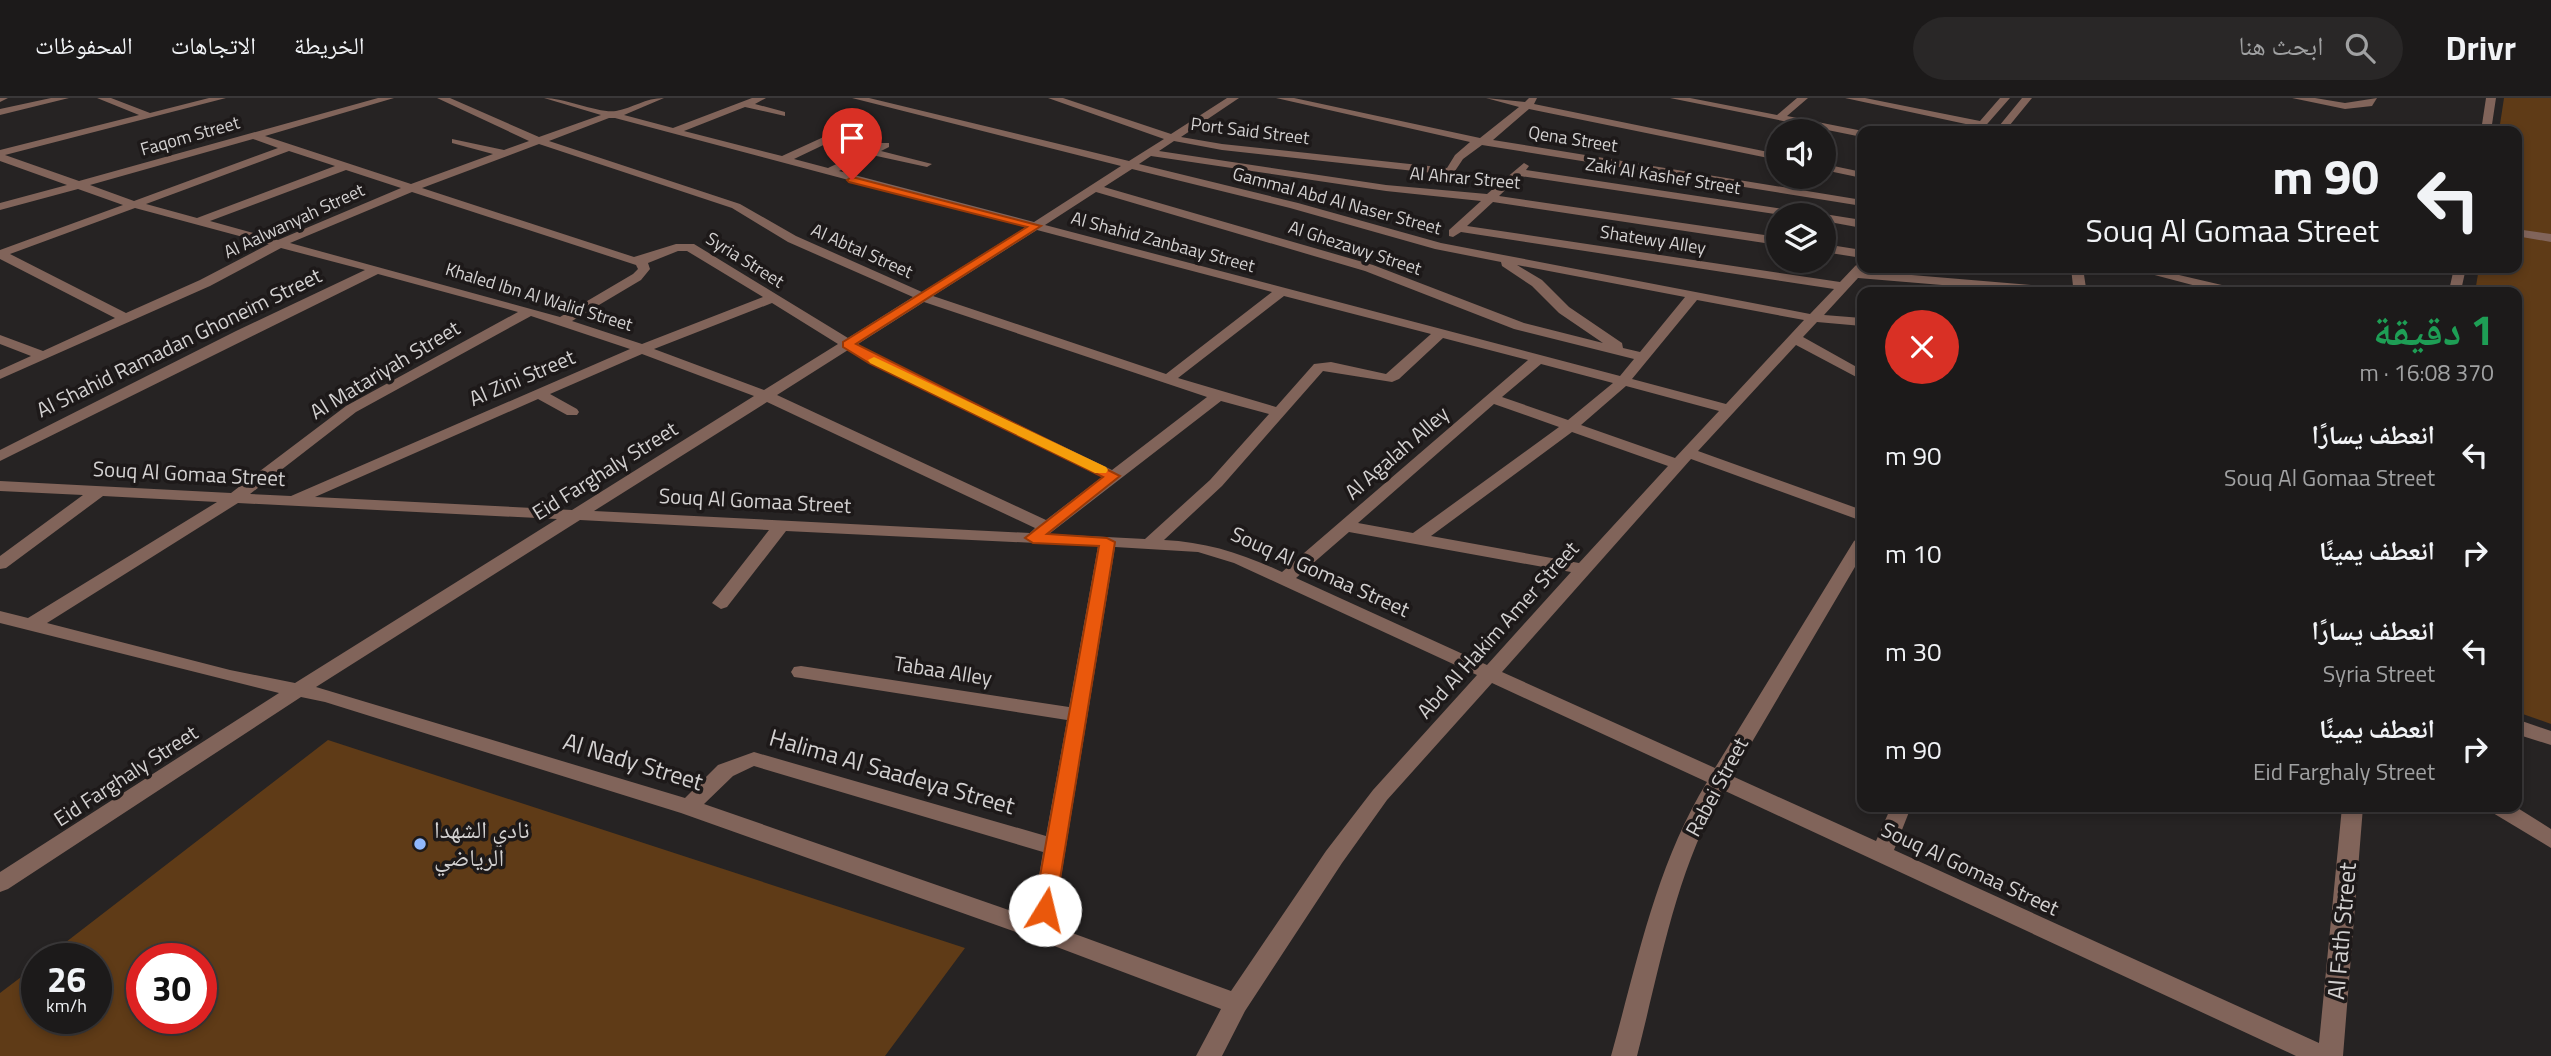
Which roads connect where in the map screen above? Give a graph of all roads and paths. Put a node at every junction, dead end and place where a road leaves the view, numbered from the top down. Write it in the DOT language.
graph roads {
  1 [pos="64,98"];
  2 [pos="102,98"];
  3 [pos="222,98"];
  4 [pos="389,98"];
  5 [pos="442,98"];
  6 [pos="549,98"];
  7 [pos="659,98"];
  8 [pos="761,98"];
  9 [pos="857,98"];
  10 [pos="1053,98"];
  11 [pos="1234,98"];
  12 [pos="1282,98"];
  13 [pos="1491,98"];
  14 [pos="1675,98"];
  15 [pos="1803,98"];
  16 [pos="1850,98"];
  17 [pos="2005,98"];
  18 [pos="2026,98"];
  19 [pos="2297,98"];
  20 [pos="2372,98"];
  21 [pos="2491,98"];
  22 [pos="1531,102"];
  23 [pos="744,104"];
  24 [pos="0,112"];
  25 [pos="781,114"];
  26 [pos="610,115"];
  27 [pos="149,116"];
  28 [pos="1780,117"];
  29 [pos="1975,126"];
  30 [pos="1980,126"];
  31 [pos="2004,126"];
  32 [pos="2487,126"];
  33 [pos="671,132"];
  34 [pos="1857,133"];
  35 [pos="254,136"];
  36 [pos="832,137"];
  37 [pos="1172,138"];
  38 [pos="456,141"];
  39 [pos="539,141"];
  40 [pos="1483,142"];
  41 [pos="886,145"];
  42 [pos="287,148"];
  43 [pos="873,152"];
  44 [pos="1540,152"];
  45 [pos="1149,153"];
  46 [pos="505,154"];
  47 [pos="0,155"];
  48 [pos="1766,155"];
  49 [pos="781,161"];
  50 [pos="927,164"];
  51 [pos="1129,166"];
  52 [pos="343,167"];
  53 [pos="1836,170"];
  54 [pos="1448,171"];
  55 [pos="1518,172"];
  56 [pos="826,173"];
  57 [pos="1857,174"];
  58 [pos="78,185"];
  59 [pos="1095,188"];
  60 [pos="409,189"];
  61 [pos="1437,194"];
  62 [pos="1490,198"];
  63 [pos="1857,201"];
  64 [pos="132,204"];
  65 [pos="0,207"];
  66 [pos="1766,209"];
  67 [pos="1836,220"];
  68 [pos="197,222"];
  69 [pos="1857,223"];
  70 [pos="1036,226"];
  71 [pos="1458,228"];
  72 [pos="2522,233"];
  73 [pos="2551,238"];
  74 [pos="1766,239"];
  75 [pos="277,245"];
  76 [pos="1439,246"];
  77 [pos="1836,250"];
  78 [pos="1857,253"];
  79 [pos="0,254"];
  80 [pos="1500,259"];
  81 [pos="640,261"];
  82 [pos="378,269"];
  83 [pos="2155,273"];
  84 [pos="2459,273"];
  85 [pos="1852,275"];
  86 [pos="2456,286"];
  87 [pos="1996,287"];
  88 [pos="2213,287"];
  89 [pos="1282,291"];
  90 [pos="1695,295"];
  91 [pos="923,297"];
  92 [pos="772,298"];
  93 [pos="530,311"];
  94 [pos="1812,318"];
  95 [pos="127,319"];
  96 [pos="562,321"];
  97 [pos="1857,322"];
  98 [pos="1440,333"];
  99 [pos="0,338"];
  100 [pos="1794,338"];
  101 [pos="847,344"];
  102 [pos="642,349"];
  103 [pos="1628,353"];
  104 [pos="44,356"];
  105 [pos="1643,357"];
  106 [pos="1538,359"];
  107 [pos="1857,372"];
  108 [pos="0,375"];
  109 [pos="1168,379"];
  110 [pos="1623,381"];
  111 [pos="539,394"];
  112 [pos="764,395"];
  113 [pos="1218,396"];
  114 [pos="1493,399"];
  115 [pos="1729,409"];
  116 [pos="572,412"];
  117 [pos="1279,412"];
  118 [pos="1571,426"];
  119 [pos="0,456"];
  120 [pos="1684,458"];
  121 [pos="1113,476"];
  122 [pos="0,486"];
  123 [pos="98,492"];
  124 [pos="233,499"];
  125 [pos="290,502"];
  126 [pos="574,514"];
  127 [pos="1857,514"];
  128 [pos="782,525"];
  129 [pos="1345,526"];
  130 [pos="1040,533"];
  131 [pos="1415,540"];
  132 [pos="1107,542"];
  133 [pos="1149,544"];
  134 [pos="1857,549"];
  135 [pos="0,564"];
  136 [pos="1583,569"];
  137 [pos="1284,579"];
  138 [pos="722,603"];
  139 [pos="0,617"];
  140 [pos="31,625"];
  141 [pos="801,672"];
  142 [pos="1488,674"];
  143 [pos="299,689"];
  144 [pos="1078,715"];
  145 [pos="2522,728"];
  146 [pos="2551,738"];
  147 [pos="1718,779"];
  148 [pos="689,807"];
  149 [pos="1899,812"];
  150 [pos="2353,812"];
  151 [pos="2509,812"];
  152 [pos="2551,840"];
  153 [pos="1055,847"];
  154 [pos="1881,853"];
  155 [pos="0,883"];
  156 [pos="1041,931"];
  157 [pos="1236,1004"];
  158 [pos="1209,1056"];
  159 [pos="1624,1056"];
  160 [pos="2322,1056"];
  161 [pos="2330,1056"];
  1 -- 24 [label="street"];
  2 -- 27 [label="street"];
  3 -- 27 [label="street"];
  4 -- 35 [label="street, Faqom Street"];
  5 -- 39 [label="street, Al Abtal Street"];
  6 -- 26 [label="street, Al Shahid Zanbaay Street"];
  7 -- 26 [label="street, Al Aalwanyah Street"];
  8 -- 23 [label="street"];
  9 -- 51 [label="street, Gammal Abd Al Naser Street"];
  10 -- 37 [label="street, Port Said Street"];
  11 -- 37 [label="street, Eid Farghaly Street"];
  12 -- 40 [label="street, Qena Street"];
  13 -- 22 [label="street"];
  14 -- 28 [label="street"];
  15 -- 28 [label="street"];
  16 -- 29 [label="street"];
  17 -- 30 [label="street"];
  18 -- 31 [label="street"];
  19 -- 20 [label="street"];
  21 -- 32 [label="street"];
  22 -- 40 [label="street"];
  22 -- 48 [label="street"];
  23 -- 25 [label="street"];
  23 -- 33 [label="street"];
  26 -- 33 [label="street, Al Shahid Zanbaay Street"];
  26 -- 39 [label="street, Al Aalwanyah Street"];
  27 -- 47 [label="street"];
  28 -- 34 [label="street"];
  33 -- 49 [label="street, Al Shahid Zanbaay Street"];
  35 -- 42 [label="street"];
  35 -- 58 [label="street, Faqom Street"];
  36 -- 49 [label="street"];
  37 -- 45 [label="street, Eid Farghaly Street"];
  37 -- 54 [label="street, Port Said Street"];
  38 -- 46 [label="street"];
  39 -- 46 [label="street, Al Aalwanyah Street"];
  39 -- 91 [label="street, Al Abtal Street"];
  40 -- 44 [label="street, Qena Street"];
  40 -- 54 [label="street"];
  41 -- 43 [label="street"];
  42 -- 52 [label="street"];
  42 -- 64 [label="street"];
  43 -- 50 [label="street"];
  43 -- 56 [label="street"];
  44 -- 55 [label="street"];
  44 -- 63 [label="street, Qena Street"];
  45 -- 51 [label="street, Eid Farghaly Street"];
  45 -- 61 [label="street, Al Ahrar Street"];
  46 -- 60 [label="street, Al Aalwanyah Street"];
  47 -- 58 [label="street, Khaled Ibn Al Walid Street"];
  49 -- 56 [label="street, Al Shahid Zanbaay Street"];
  51 -- 59 [label="street, Eid Farghaly Street"];
  51 -- 76 [label="street, Gammal Abd Al Naser Street"];
  52 -- 60 [label="street"];
  52 -- 68 [label="street"];
  53 -- 57 [label="street"];
  54 -- 61 [label="street"];
  55 -- 62 [label="street"];
  55 -- 66 [label="street, Zaki Al Kashef Street"];
  56 -- 70 [label="street, Al Shahid Zanbaay Street"];
  58 -- 64 [label="street, Khaled Ibn Al Walid Street"];
  58 -- 65 [label="street, Faqom Street"];
  59 -- 70 [label="street, Eid Farghaly Street"];
  59 -- 103 [label="street, Al Ghezawy Street"];
  60 -- 75 [label="street, Al Aalwanyah Street"];
  60 -- 81 [label="street"];
  61 -- 62 [label="street, Al Ahrar Street"];
  62 -- 71 [label="street"];
  62 -- 74 [label="street, Al Ahrar Street"];
  64 -- 68 [label="street, Khaled Ibn Al Walid Street"];
  64 -- 79 [label="street"];
  67 -- 69 [label="street"];
  68 -- 75 [label="street, Khaled Ibn Al Walid Street"];
  70 -- 89 [label="street, Al Shahid Zanbaay Street"];
  70 -- 91 [label="street, Eid Farghaly Street"];
  71 -- 76 [label="street"];
  71 -- 85 [label="street, Shatewy Alley"];
  72 -- 73 [label="street"];
  75 -- 82 [label="street, Khaled Ibn Al Walid Street"];
  75 -- 95 [label="street, Al Aalwanyah Street"];
  76 -- 80 [label="street, Gammal Abd Al Naser Street"];
  77 -- 78 [label="street"];
  79 -- 95 [label="street"];
  80 -- 90 [label="street, Gammal Abd Al Naser Street"];
  80 -- 103 [label="street"];
  81 -- 92 [label="street, Syria Street"];
  81 -- 96 [label="street"];
  82 -- 93 [label="street, Khaled Ibn Al Walid Street"];
  82 -- 119 [label="street, Al Shahid Ramadan Ghoneim Street"];
  83 -- 88 [label="street"];
  84 -- 86 [label="street"];
  85 -- 87 [label="street, Shatewy Alley"];
  85 -- 94 [label="street, Abd Al Hakim Amer Street"];
  89 -- 98 [label="street, Al Shahid Zanbaay Street"];
  89 -- 109 [label="street"];
  90 -- 94 [label="street, Gammal Abd Al Naser Street"];
  90 -- 105 [label="street"];
  91 -- 101 [label="street, Eid Farghaly Street"];
  91 -- 109 [label="street, Al Abtal Street"];
  92 -- 101 [label="street, Syria Street"];
  92 -- 102 [label="street, Al Zini Street"];
  93 -- 96 [label="street, Khaled Ibn Al Walid Street"];
  93 -- 124 [label="street, Al Matariyah Street"];
  94 -- 97 [label="street, Gammal Abd Al Naser Street"];
  94 -- 100 [label="street, Abd Al Hakim Amer Street"];
  95 -- 104 [label="street, Al Aalwanyah Street"];
  96 -- 102 [label="street, Khaled Ibn Al Walid Street"];
  98 -- 106 [label="street, Al Shahid Zanbaay Street"];
  98 -- 117 [label="street"];
  99 -- 104 [label="street"];
  100 -- 107 [label="street"];
  100 -- 115 [label="street, Abd Al Hakim Amer Street"];
  101 -- 112 [label="street, Eid Farghaly Street"];
  101 -- 121 [label="street, Syria Street"];
  102 -- 111 [label="street, Al Zini Street"];
  102 -- 112 [label="street, Khaled Ibn Al Walid Street"];
  103 -- 105 [label="street, Al Ghezawy Street"];
  104 -- 108 [label="street, Al Aalwanyah Street"];
  105 -- 110 [label="street"];
  106 -- 110 [label="street, Al Shahid Zanbaay Street"];
  106 -- 114 [label="street, Al Agalah Alley"];
  109 -- 113 [label="street, Al Abtal Street"];
  110 -- 115 [label="street, Al Shahid Zanbaay Street"];
  110 -- 118 [label="street"];
  111 -- 116 [label="street"];
  111 -- 125 [label="street, Al Zini Street"];
  112 -- 126 [label="street, Eid Farghaly Street"];
  112 -- 130 [label="street, Khaled Ibn Al Walid Street"];
  113 -- 117 [label="street, Al Abtal Street"];
  113 -- 121 [label="street"];
  114 -- 118 [label="street"];
  114 -- 129 [label="street, Al Agalah Alley"];
  115 -- 120 [label="street, Abd Al Hakim Amer Street"];
  117 -- 133 [label="street"];
  118 -- 120 [label="street"];
  118 -- 131 [label="street"];
  120 -- 127 [label="street"];
  120 -- 136 [label="street, Abd Al Hakim Amer Street"];
  121 -- 130 [label="street"];
  122 -- 123 [label="street, Souq Al Gomaa Street"];
  123 -- 124 [label="street, Souq Al Gomaa Street"];
  123 -- 135 [label="street"];
  124 -- 125 [label="street, Souq Al Gomaa Street"];
  124 -- 140 [label="street, Al Matariyah Street"];
  125 -- 126 [label="street, Souq Al Gomaa Street"];
  126 -- 128 [label="street, Souq Al Gomaa Street"];
  126 -- 143 [label="street, Eid Farghaly Street"];
  128 -- 130 [label="street, Souq Al Gomaa Street"];
  128 -- 138 [label="street"];
  129 -- 131 [label="street"];
  129 -- 137 [label="street, Al Agalah Alley"];
  130 -- 132 [label="street, Souq Al Gomaa Street"];
  131 -- 136 [label="street"];
  132 -- 133 [label="street, Souq Al Gomaa Street"];
  132 -- 144 [label="street"];
  133 -- 137 [label="street, Souq Al Gomaa Street"];
  134 -- 147 [label="street, Rabei Street"];
  136 -- 142 [label="street, Abd Al Hakim Amer Street"];
  137 -- 142 [label="street, Souq Al Gomaa Street"];
  139 -- 140 [label="street, Al Nady Street"];
  140 -- 143 [label="street, Al Nady Street"];
  141 -- 144 [label="street, Tabaa Alley"];
  142 -- 147 [label="street, Souq Al Gomaa Street"];
  142 -- 157 [label="street, Abd Al Hakim Amer Street"];
  143 -- 148 [label="street, Al Nady Street"];
  143 -- 155 [label="street, Eid Farghaly Street"];
  144 -- 153 [label="street"];
  145 -- 146 [label="street"];
  147 -- 154 [label="street, Souq Al Gomaa Street"];
  147 -- 159 [label="street, Rabei Street"];
  148 -- 153 [label="street, Halima Al Saadeya Street"];
  148 -- 156 [label="street, Al Nady Street"];
  149 -- 154 [label="street"];
  150 -- 161 [label="street, Al Fath Street"];
  151 -- 152 [label="street"];
  153 -- 156 [label="street"];
  154 -- 160 [label="street, Souq Al Gomaa Street"];
  156 -- 157 [label="street, Al Nady Street"];
  157 -- 158 [label="street, Abd Al Hakim Amer Street"];
}
